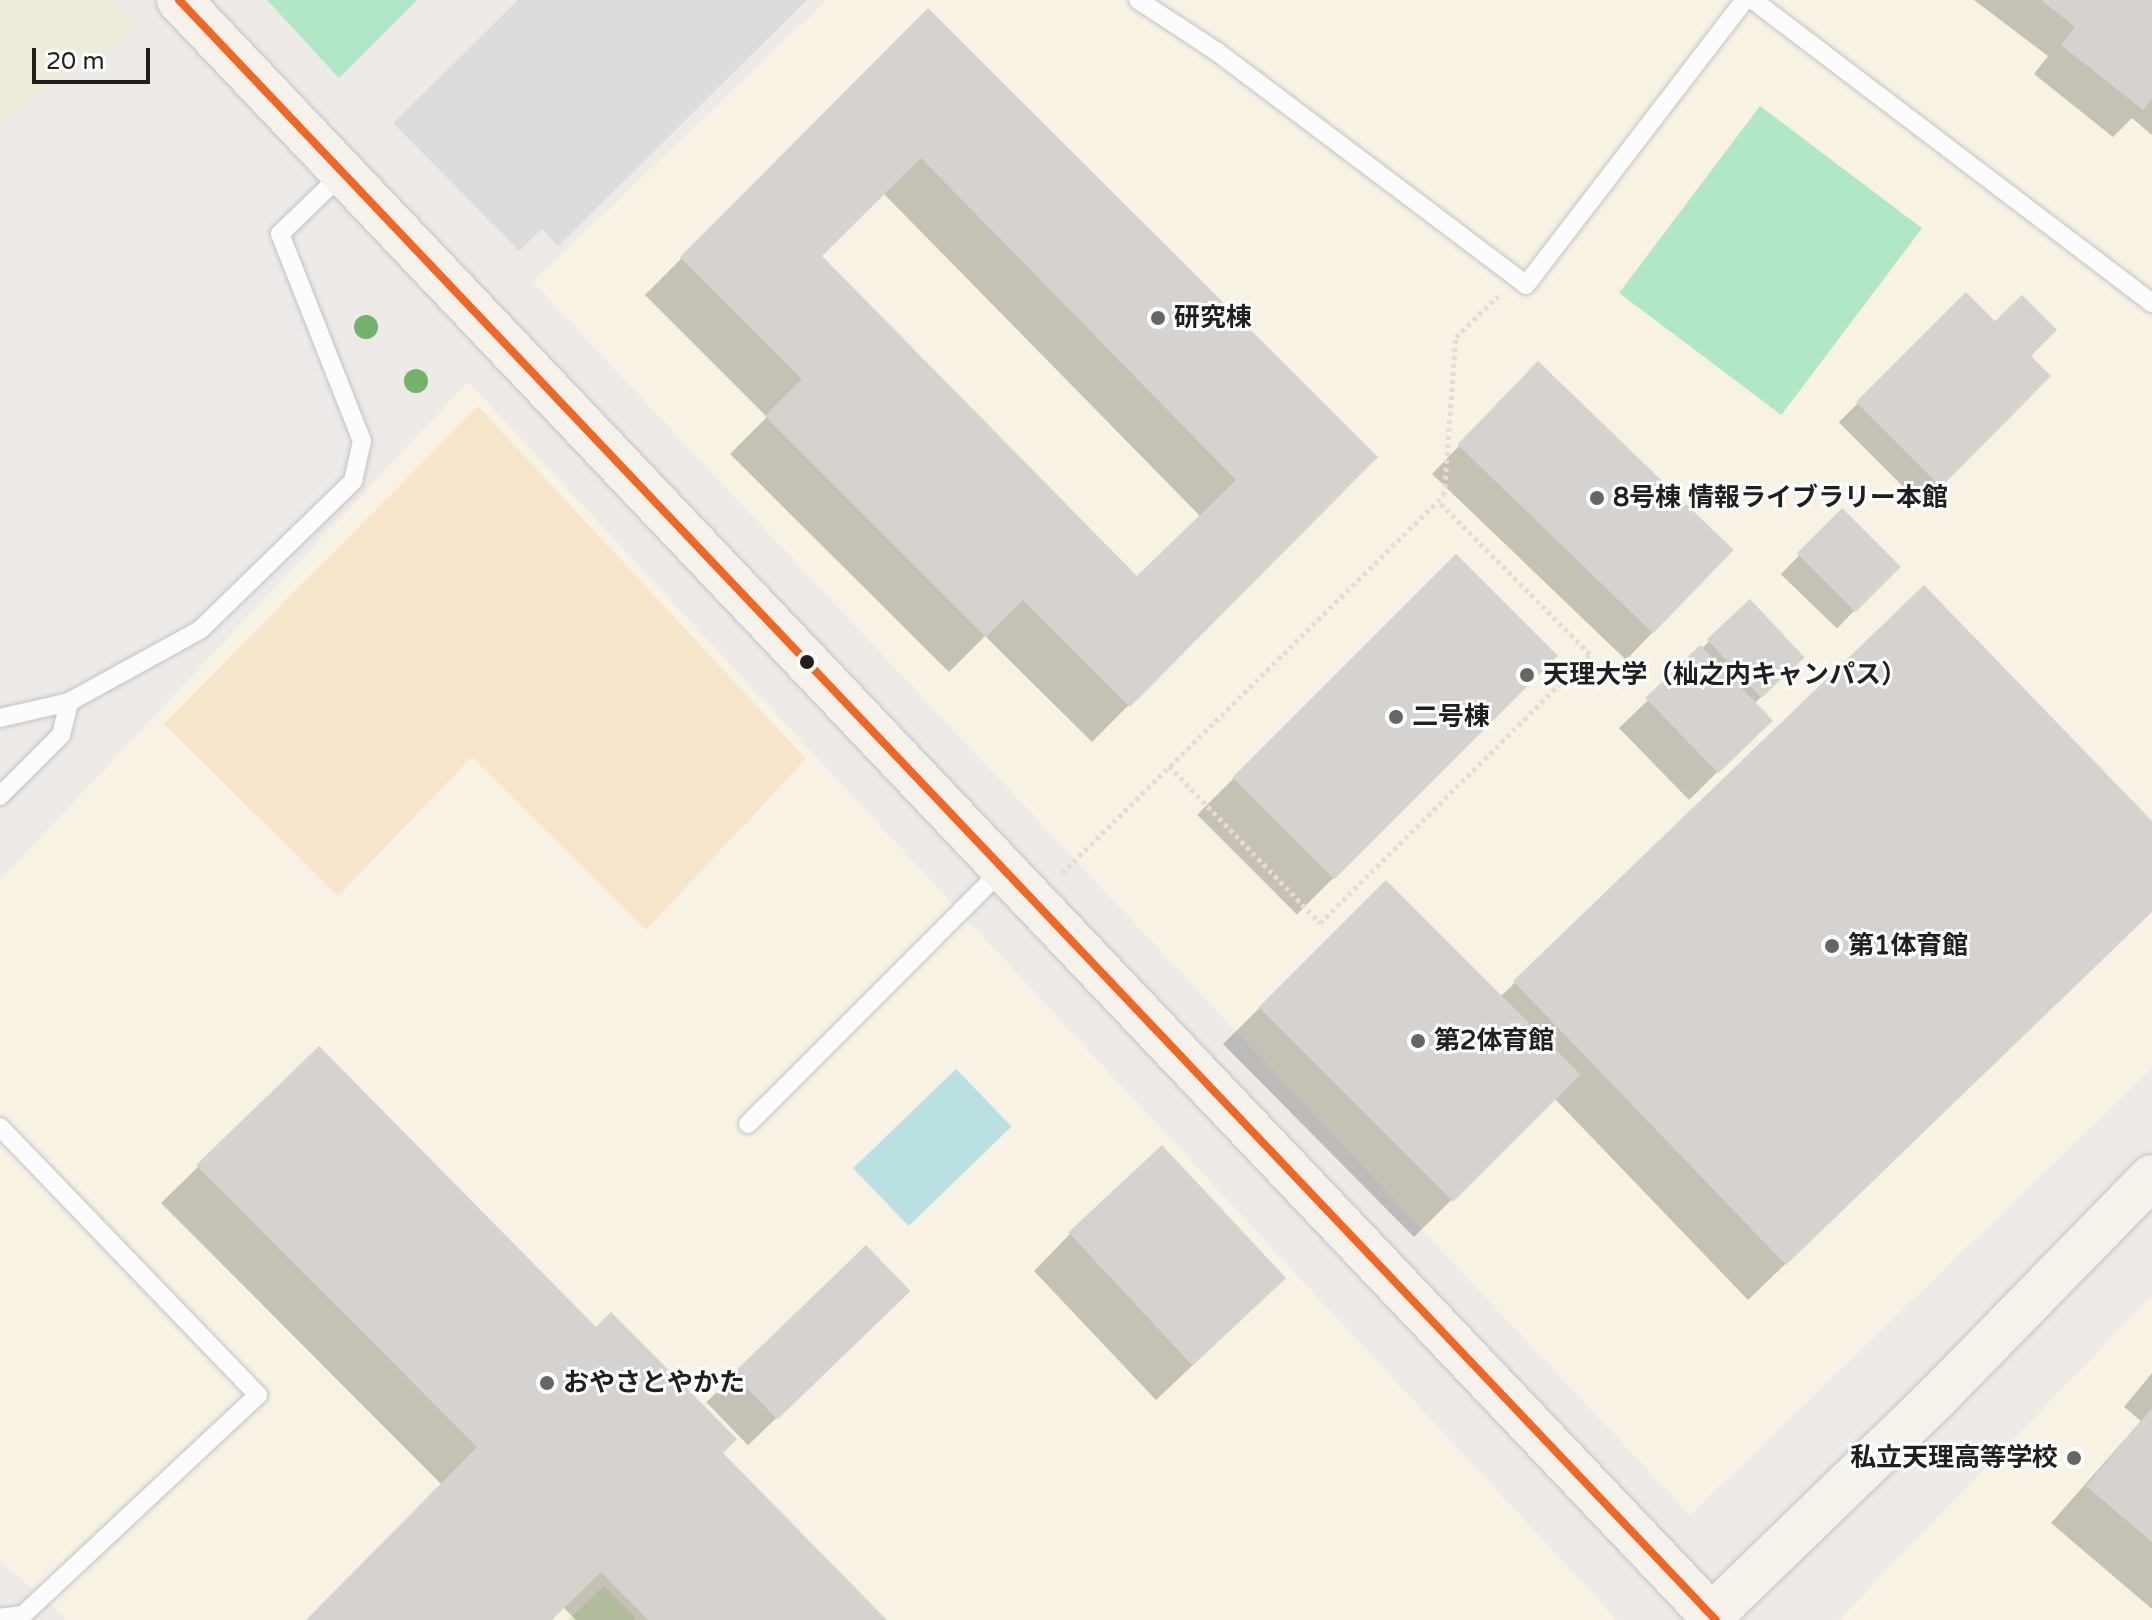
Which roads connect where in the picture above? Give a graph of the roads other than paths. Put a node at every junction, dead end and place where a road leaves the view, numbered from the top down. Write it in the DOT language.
graph roads {
  1 [pos="179,0"];
  2 [pos="1138,0"];
  3 [pos="1745,0"];
  4 [pos="1753,0"];
  5 [pos="342,174"];
  6 [pos="2152,303"];
  7 [pos="69,702"];
  8 [pos="0,718"];
  9 [pos="0,796"];
  10 [pos="1001,871"];
  11 [pos="748,1124"];
  12 [pos="0,1127"];
  13 [pos="2152,1177"];
  14 [pos="0,1618"];
  15 [pos="1712,1618"];
  1 -- 5 [label="street"];
  2 -- 3 [label="lane"];
  4 -- 6 [label="lane"];
  5 -- 7 [label="lane"];
  5 -- 10 [label="street"];
  7 -- 8 [label="lane"];
  7 -- 9 [label="lane"];
  10 -- 11 [label="lane"];
  10 -- 15 [label="street"];
  12 -- 14 [label="lane"];
  13 -- 15 [label="street"];
}
